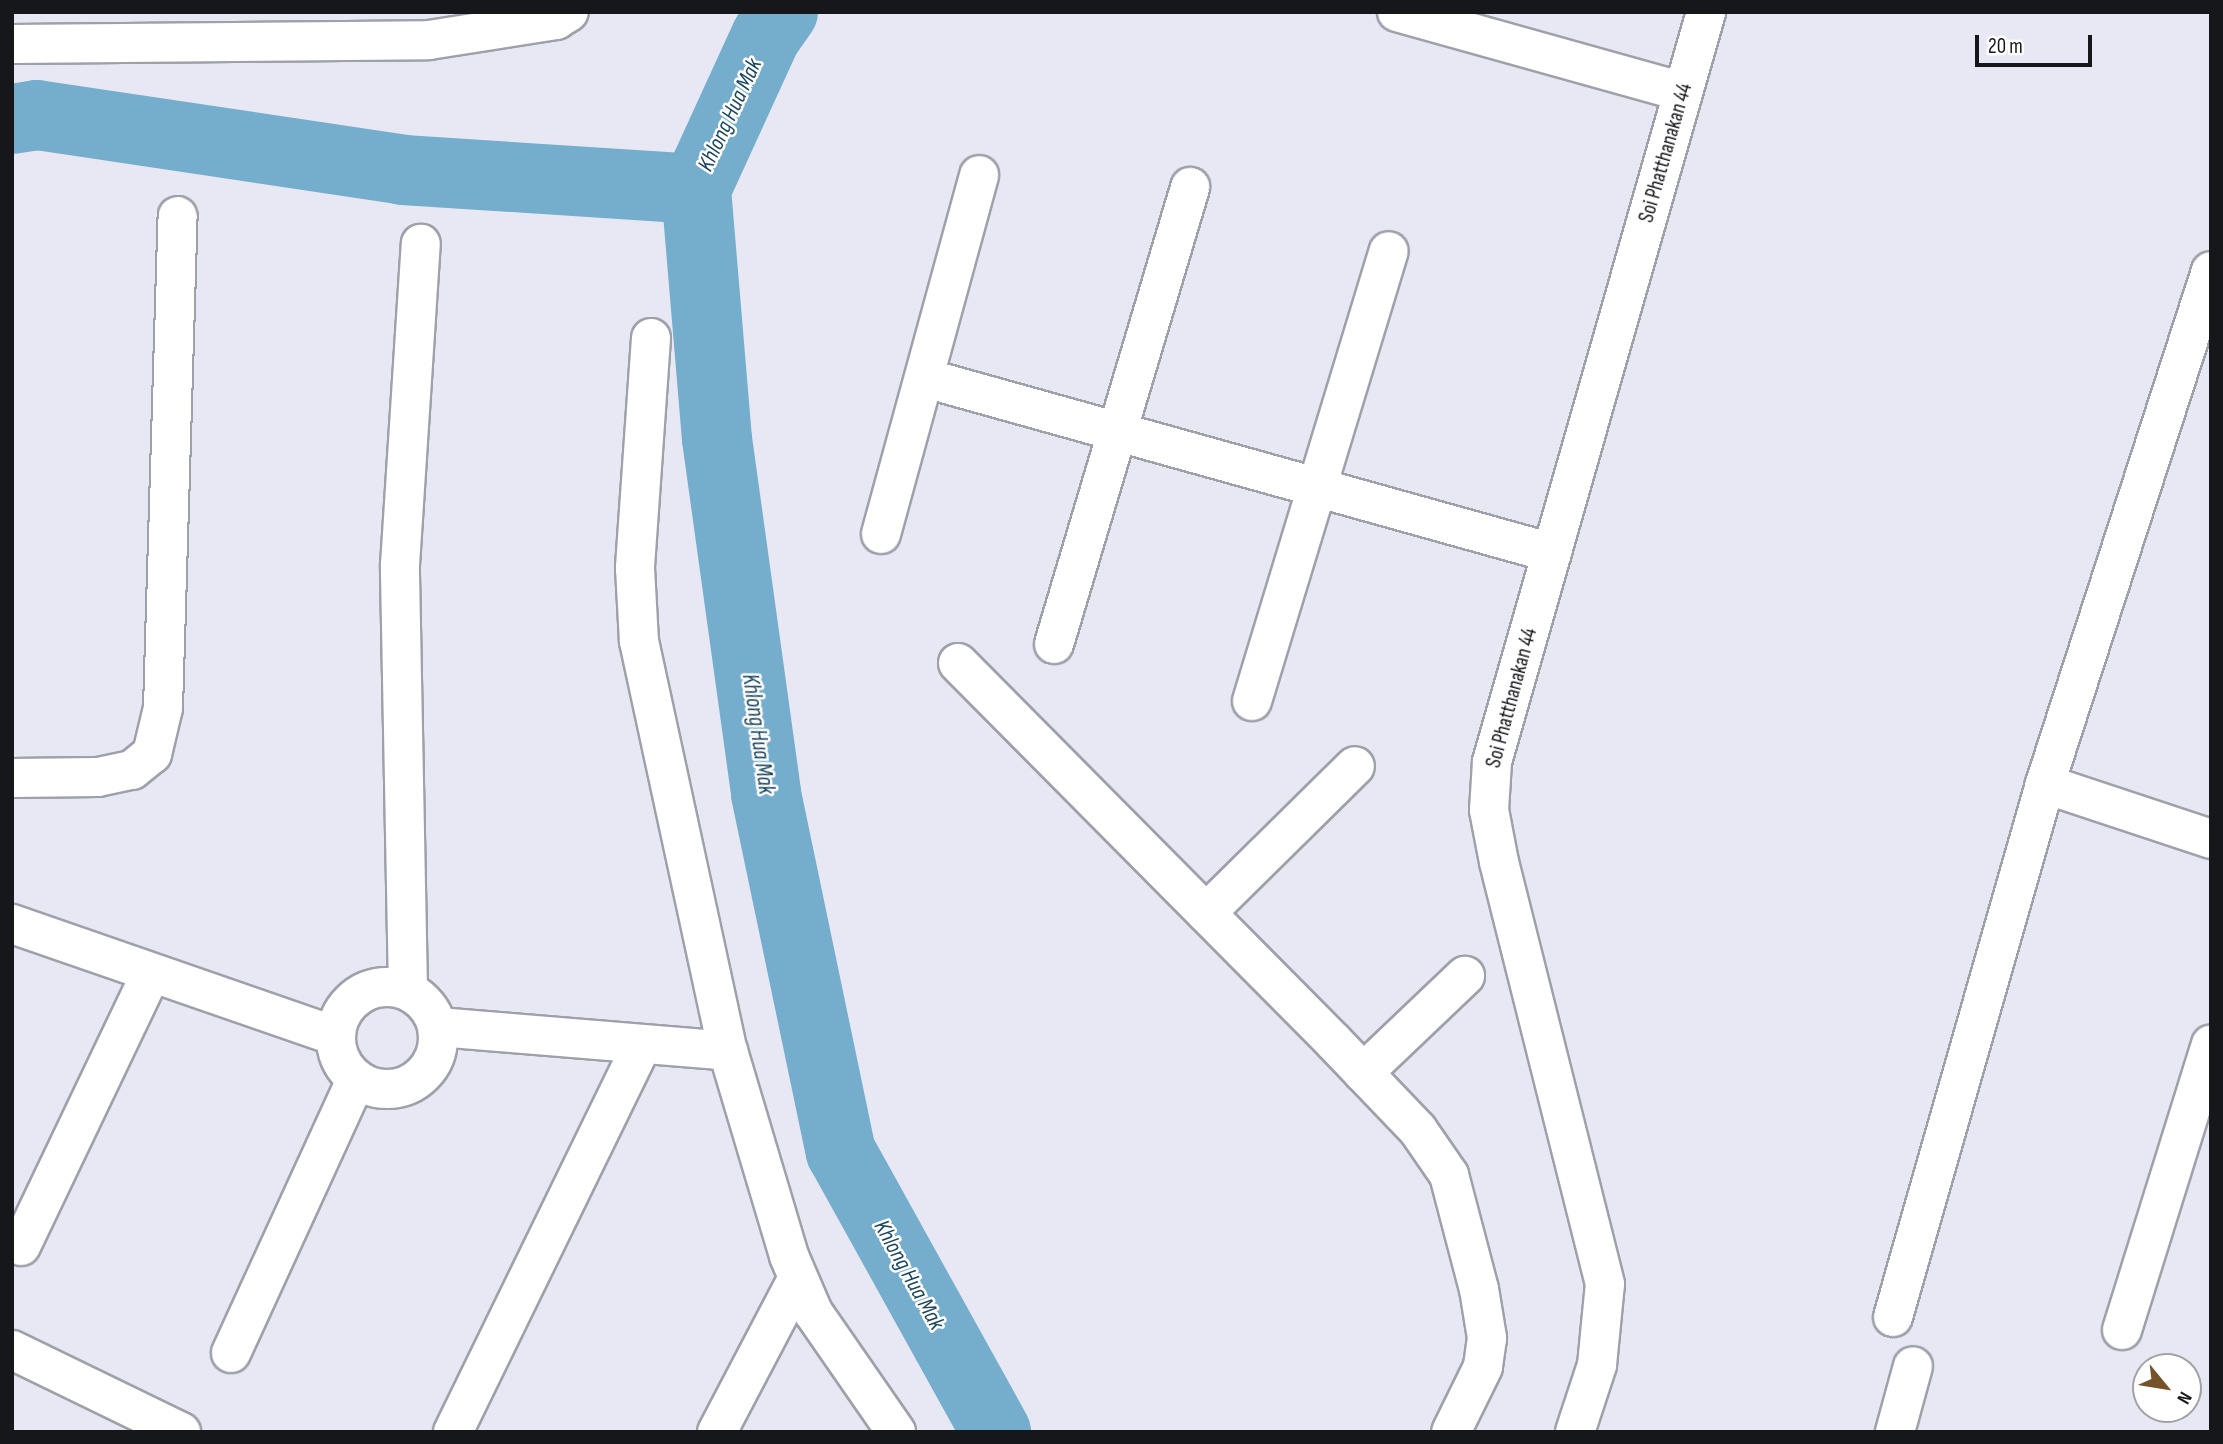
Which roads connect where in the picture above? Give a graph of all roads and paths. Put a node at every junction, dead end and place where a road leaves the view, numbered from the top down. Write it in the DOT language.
graph roads {
  1 [pos="569,12"];
  2 [pos="1397,12"];
  3 [pos="1706,12"];
  4 [pos="426,26"];
  5 [pos="185,27"];
  6 [pos="12,44"];
  7 [pos="1683,92"];
  8 [pos="979,175"];
  9 [pos="1190,187"];
  10 [pos="178,216"];
  11 [pos="421,244"];
  12 [pos="1389,251"];
  13 [pos="2211,271"];
  14 [pos="651,338"];
  15 [pos="925,378"];
  16 [pos="1116,431"];
  17 [pos="1317,487"];
  18 [pos="881,534"];
  19 [pos="1552,552"];
  20 [pos="1054,644"];
  21 [pos="958,663"];
  22 [pos="1252,701"];
  23 [pos="1355,766"];
  24 [pos="12,778"];
  25 [pos="2045,784"];
  26 [pos="2211,839"];
  27 [pos="1206,913"];
  28 [pos="12,924"];
  29 [pos="151,973"];
  30 [pos="1465,976"];
  31 [pos="408,990"];
  32 [pos="439,1027"];
  33 [pos="335,1036"];
  34 [pos="2211,1045"];
  35 [pos="641,1046"];
  36 [pos="728,1051"];
  37 [pos="1363,1073"];
  38 [pos="356,1080"];
  39 [pos="21,1246"];
  40 [pos="798,1278"];
  41 [pos="1893,1317"];
  42 [pos="2122,1330"];
  43 [pos="12,1350"];
  44 [pos="231,1353"];
  45 [pos="1913,1366"];
  46 [pos="181,1432"];
  47 [pos="453,1432"];
  48 [pos="717,1432"];
  49 [pos="896,1432"];
  50 [pos="1451,1432"];
  51 [pos="1575,1432"];
  52 [pos="1895,1432"];
  1 -- 4 [label="street"];
  2 -- 7 [label="street"];
  3 -- 7 [label="street, Soi Phatthanakan 44"];
  4 -- 5 [label="street"];
  5 -- 6 [label="street"];
  7 -- 19 [label="street, Soi Phatthanakan 44"];
  8 -- 15 [label="street"];
  9 -- 16 [label="street"];
  10 -- 24 [label="street"];
  11 -- 31 [label="street"];
  12 -- 17 [label="street"];
  13 -- 25 [label="street"];
  14 -- 36 [label="street"];
  15 -- 16 [label="street"];
  15 -- 18 [label="street"];
  16 -- 17 [label="street"];
  16 -- 20 [label="street"];
  17 -- 19 [label="street"];
  17 -- 22 [label="street"];
  19 -- 51 [label="street, Soi Phatthanakan 44"];
  21 -- 27 [label="street"];
  23 -- 27 [label="street"];
  25 -- 26 [label="street"];
  25 -- 41 [label="street"];
  27 -- 37 [label="street"];
  28 -- 29 [label="street"];
  29 -- 33 [label="street"];
  29 -- 39 [label="street"];
  30 -- 37 [label="street"];
  31 -- 32 [label="street"];
  31 -- 33 [label="street"];
  32 -- 35 [label="street"];
  32 -- 38 [label="street"];
  33 -- 38 [label="street"];
  34 -- 42 [label="street"];
  35 -- 36 [label="street"];
  35 -- 47 [label="street"];
  36 -- 40 [label="street"];
  37 -- 50 [label="street"];
  38 -- 44 [label="street"];
  40 -- 48 [label="street"];
  40 -- 49 [label="street"];
  43 -- 46 [label="street"];
  45 -- 52 [label="street"];
}
